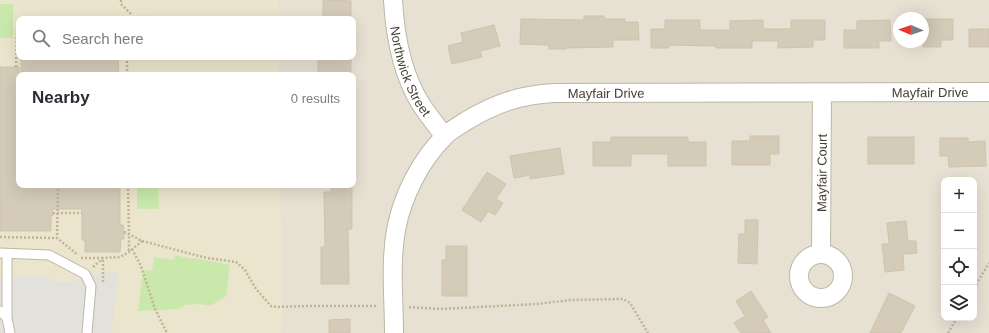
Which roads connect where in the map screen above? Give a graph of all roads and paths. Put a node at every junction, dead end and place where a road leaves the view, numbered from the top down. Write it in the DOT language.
graph roads {
  1 [pos="121,0"];
  2 [pos="393,0"];
  3 [pos="131,16"];
  4 [pos="16,29"];
  5 [pos="127,60"];
  6 [pos="16,67"];
  7 [pos="127,72"];
  8 [pos="989,92"];
  9 [pos="822,93"];
  10 [pos="444,136"];
  11 [pos="128,188"];
  12 [pos="53,213"];
  13 [pos="82,213"];
  14 [pos="124,232"];
  15 [pos="128,234"];
  16 [pos="0,237"];
  17 [pos="57,238"];
  18 [pos="142,241"];
  19 [pos="132,249"];
  20 [pos="129,252"];
  21 [pos="4,254"];
  22 [pos="821,254"];
  23 [pos="989,263"];
  24 [pos="85,274"];
  25 [pos="976,285"];
  26 [pos="394,306"];
  27 [pos="3,315"];
  28 [pos="955,321"];
  29 [pos="10,333"];
  30 [pos="87,333"];
  31 [pos="167,333"];
  32 [pos="394,333"];
  33 [pos="648,333"];
  34 [pos="948,333"];
  1 -- 3 [label="path"];
  2 -- 10 [label="street, Northwick Street"];
  4 -- 6 [label="path"];
  5 -- 7 [label="path"];
  8 -- 9 [label="street, Mayfair Drive"];
  9 -- 10 [label="street, Mayfair Drive"];
  9 -- 22 [label="street, Mayfair Court"];
  10 -- 26 [label="street, Mayfair Drive"];
  11 -- 15 [label="path"];
  12 -- 13 [label="path"];
  14 -- 15 [label="path"];
  15 -- 18 [label="path"];
  15 -- 20 [label="path"];
  16 -- 17 [label="path"];
  18 -- 19 [label="path"];
  18 -- 26 [label="path"];
  19 -- 20 [label="path"];
  19 -- 31 [label="path"];
  20 -- 24 [label="path"];
  21 -- 24 [label="lane"];
  21 -- 27 [label="lane"];
  23 -- 25 [label="path"];
  24 -- 30 [label="lane"];
  26 -- 32 [label="street, Mayfair Drive"];
  26 -- 33 [label="path"];
  27 -- 29 [label="lane"];
  28 -- 34 [label="path"];
}
